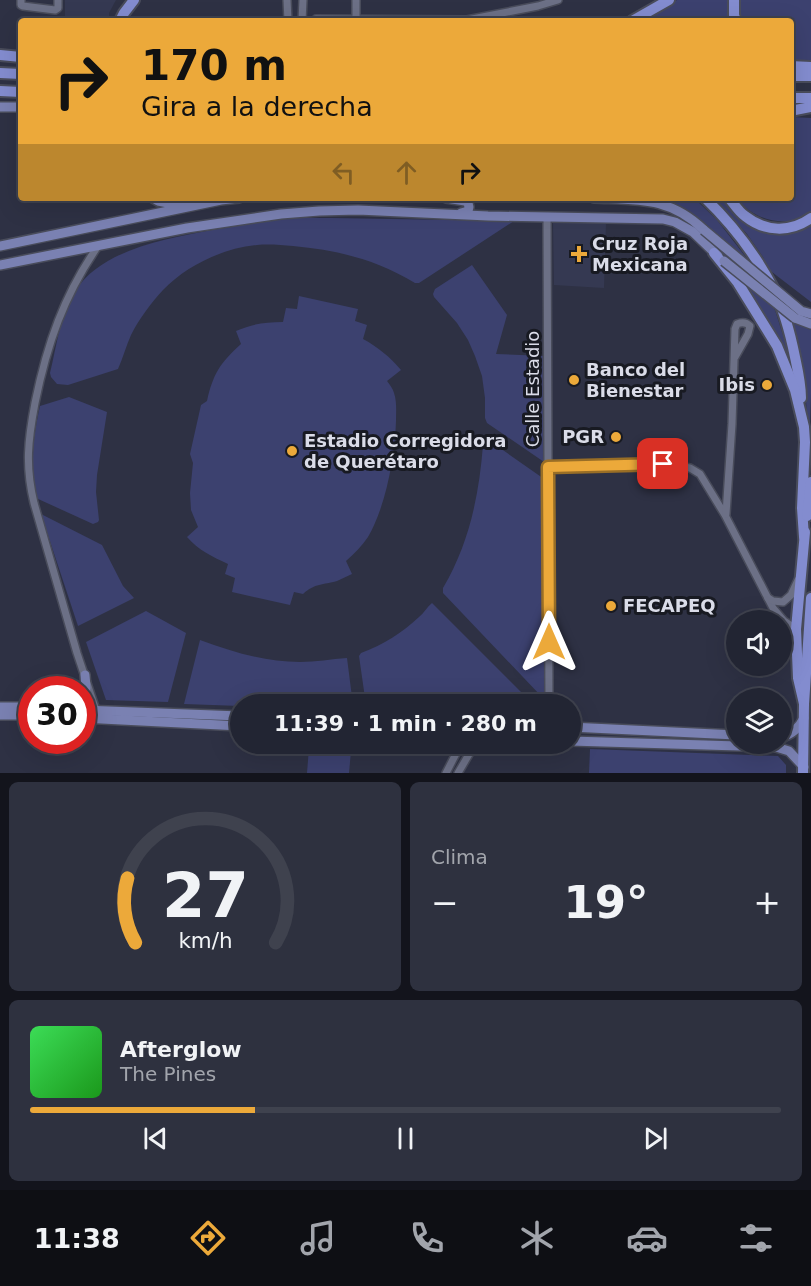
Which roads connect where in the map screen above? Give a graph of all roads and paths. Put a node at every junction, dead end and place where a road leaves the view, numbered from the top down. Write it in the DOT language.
graph roads {
  1 [pos="21,0"];
  2 [pos="58,0"];
  3 [pos="134,0"];
  4 [pos="287,0"];
  5 [pos="303,0"];
  6 [pos="356,0"];
  7 [pos="558,0"];
  8 [pos="669,0"];
  9 [pos="734,0"];
  10 [pos="122,18"];
  11 [pos="288,18"];
  12 [pos="302,18"];
  13 [pos="356,18"];
  14 [pos="477,18"];
  15 [pos="637,18"];
  16 [pos="735,18"];
  17 [pos="0,55"];
  18 [pos="18,57"];
  19 [pos="794,66"];
  20 [pos="811,67"];
  21 [pos="0,73"];
  22 [pos="18,74"];
  23 [pos="794,76"];
  24 [pos="811,76"];
  25 [pos="0,91"];
  26 [pos="18,92"];
  27 [pos="794,98"];
  28 [pos="811,98"];
  29 [pos="0,107"];
  30 [pos="18,107"];
  31 [pos="811,107"];
  32 [pos="794,109"];
  33 [pos="162,201"];
  34 [pos="214,201"];
  35 [pos="465,201"];
  36 [pos="652,201"];
  37 [pos="708,201"];
  38 [pos="732,201"];
  39 [pos="189,207"];
  40 [pos="446,214"];
  41 [pos="547,218"];
  42 [pos="811,218"];
  43 [pos="0,246"];
  44 [pos="98,246"];
  45 [pos="714,253"];
  46 [pos="0,265"];
  47 [pos="811,314"];
  48 [pos="811,324"];
  49 [pos="735,357"];
  50 [pos="801,412"];
  51 [pos="548,467"];
  52 [pos="811,482"];
  53 [pos="725,515"];
  54 [pos="804,537"];
  55 [pos="801,576"];
  56 [pos="766,594"];
  57 [pos="811,598"];
  58 [pos="796,629"];
  59 [pos="85,675"];
  60 [pos="549,694"];
  61 [pos="804,704"];
  62 [pos="0,707"];
  63 [pos="18,707"];
  64 [pos="96,710"];
  65 [pos="0,715"];
  66 [pos="18,715"];
  67 [pos="230,716"];
  68 [pos="804,718"];
  69 [pos="96,719"];
  70 [pos="230,725"];
  71 [pos="581,728"];
  72 [pos="792,732"];
  73 [pos="726,735"];
  74 [pos="581,741"];
  75 [pos="456,754"];
  76 [pos="469,754"];
  77 [pos="804,770"];
  78 [pos="446,773"];
  79 [pos="458,773"];
  1 -- 2 [label="street"];
  3 -- 10 [label="highway"];
  4 -- 11 [label="street"];
  5 -- 12 [label="street"];
  6 -- 13 [label="street"];
  7 -- 14 [label="street"];
  8 -- 15 [label="highway"];
  9 -- 16 [label="highway"];
  17 -- 18 [label="highway"];
  19 -- 20 [label="highway"];
  21 -- 22 [label="highway"];
  23 -- 24 [label="highway"];
  25 -- 26 [label="highway"];
  27 -- 28 [label="highway"];
  29 -- 30 [label="main road"];
  31 -- 32 [label="highway"];
  33 -- 39 [label="main road"];
  34 -- 39 [label="main road"];
  35 -- 40 [label="main road"];
  36 -- 47 [label="main road, bridge"];
  37 -- 50 [label="highway"];
  38 -- 42 [label="highway"];
  39 -- 43 [label="main road"];
  40 -- 41 [label="main road"];
  40 -- 44 [label="main road"];
  41 -- 45 [label="main road"];
  41 -- 51 [label="street, Calle Estadio"];
  44 -- 46 [label="main road"];
  44 -- 59 [label="street"];
  45 -- 48 [label="main road, bridge"];
  45 -- 50 [label="highway"];
  49 -- 53 [label="street"];
  50 -- 54 [label="highway"];
  51 -- 53 [label="street"];
  51 -- 60 [label="street, Calle Estadio"];
  52 -- 54 [label="highway"];
  53 -- 56 [label="street"];
  54 -- 55 [label="highway"];
  55 -- 56 [label="street"];
  55 -- 58 [label="highway"];
  56 -- 58 [label="street"];
  57 -- 61 [label="highway"];
  58 -- 61 [label="highway"];
  61 -- 68 [label="highway"];
  62 -- 63 [label="main road"];
  64 -- 67 [label="main road"];
  65 -- 66 [label="main road"];
  68 -- 72 [label="main road"];
  68 -- 77 [label="highway"];
  69 -- 70 [label="main road"];
  71 -- 73 [label="main road"];
  74 -- 77 [label="main road"];
  75 -- 78 [label="street"];
  76 -- 79 [label="street"];
}
